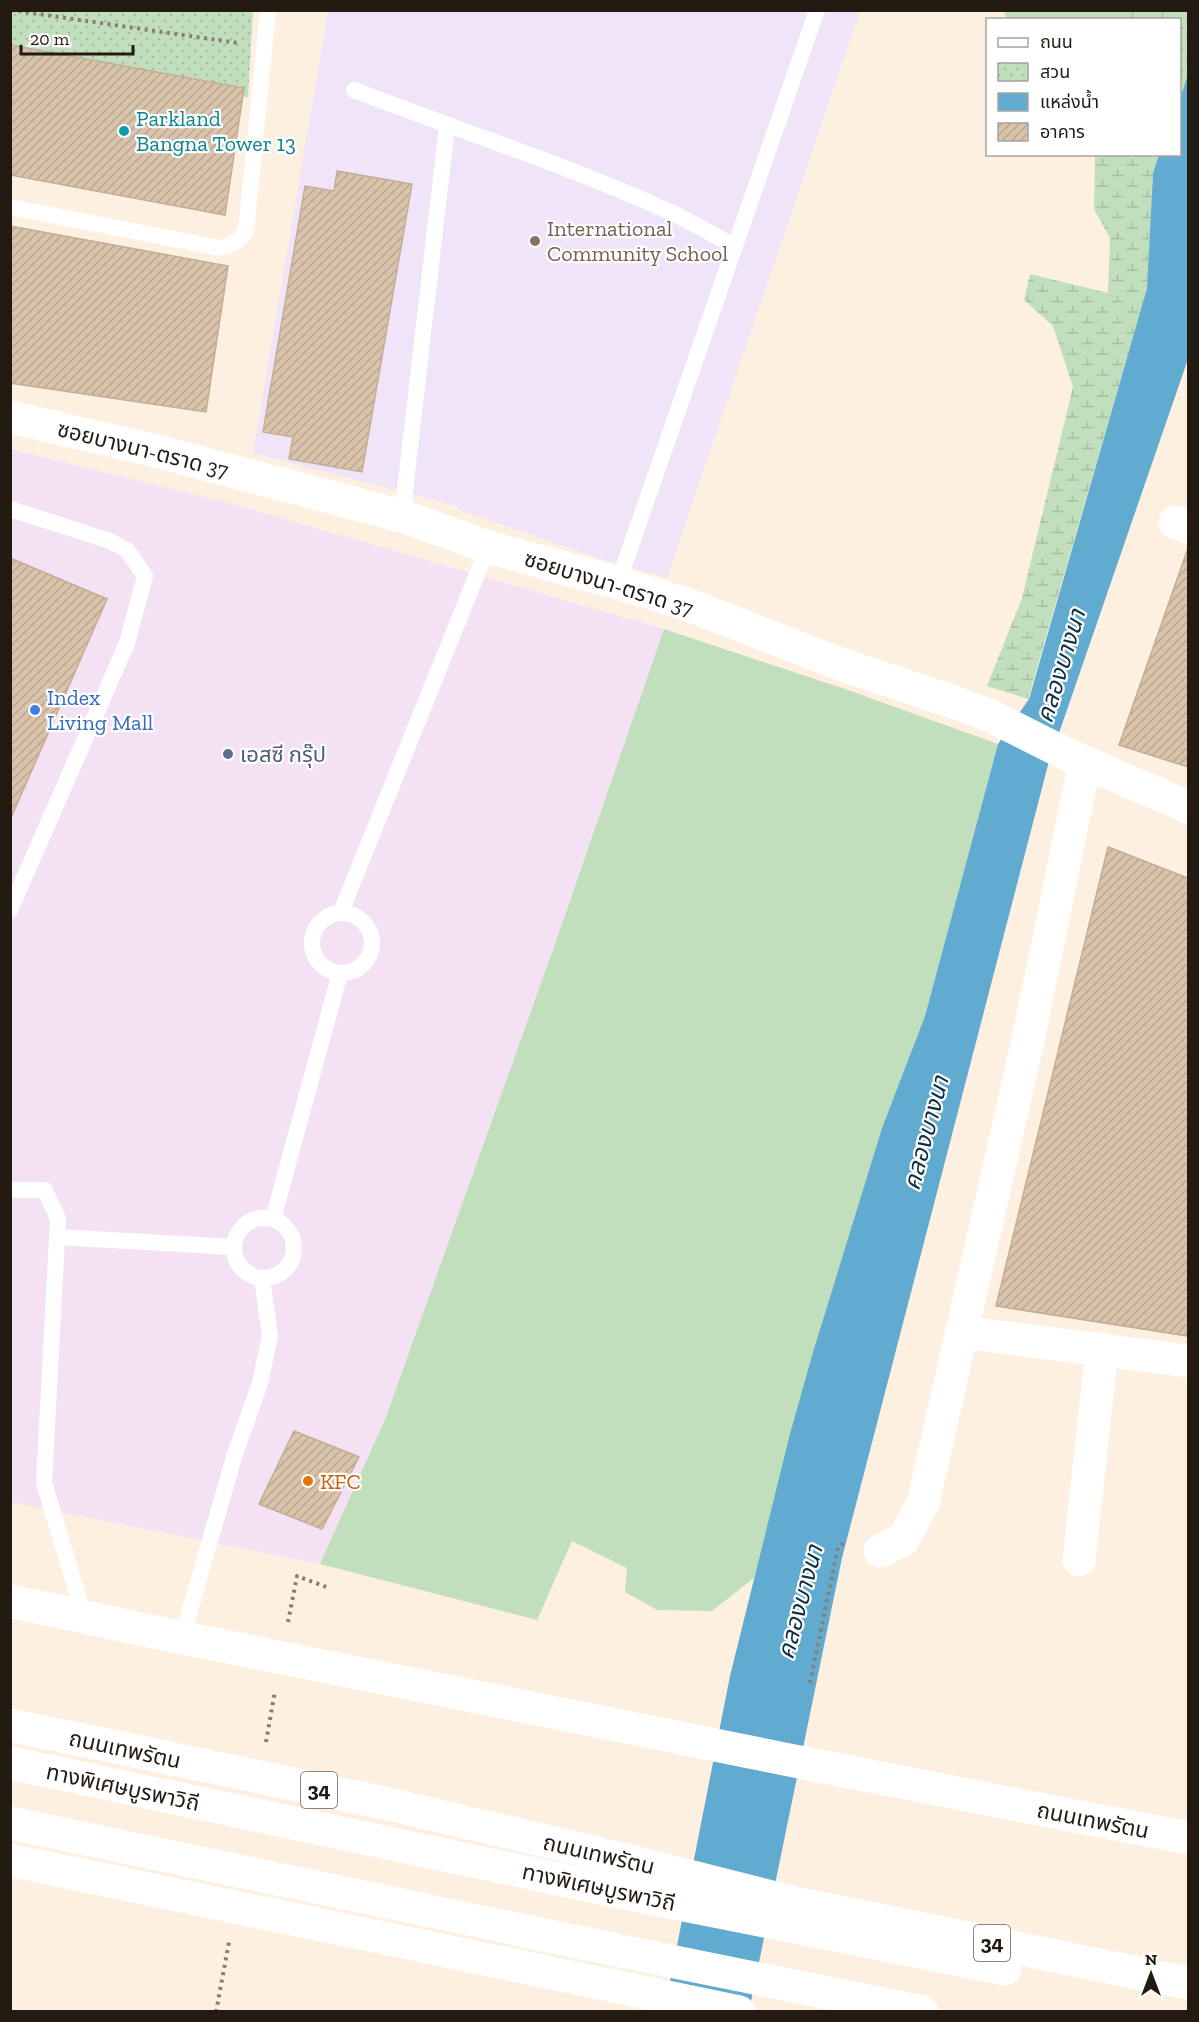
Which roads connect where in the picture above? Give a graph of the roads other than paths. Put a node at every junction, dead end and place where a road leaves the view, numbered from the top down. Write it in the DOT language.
graph roads {
  1 [pos="268,10"];
  2 [pos="818,10"];
  3 [pos="354,90"];
  4 [pos="447,126"];
  5 [pos="10,207"];
  6 [pos="734,246"];
  7 [pos="10,417"];
  8 [pos="10,509"];
  9 [pos="402,516"];
  10 [pos="488,547"];
  11 [pos="618,583"];
  12 [pos="1077,759"];
  13 [pos="1188,807"];
  14 [pos="10,910"];
  15 [pos="341,912"];
  16 [pos="340,973"];
  17 [pos="10,1190"];
  18 [pos="273,1220"];
  19 [pos="57,1238"];
  20 [pos="234,1247"];
  21 [pos="262,1278"];
  22 [pos="961,1332"];
  23 [pos="1102,1349"];
  24 [pos="1188,1361"];
  25 [pos="880,1551"];
  26 [pos="1079,1560"];
  27 [pos="10,1601"];
  28 [pos="84,1617"];
  29 [pos="182,1637"];
  30 [pos="10,1725"];
  31 [pos="10,1763"];
  32 [pos="1053,1812"];
  33 [pos="10,1823"];
  34 [pos="1188,1838"];
  35 [pos="1188,1859"];
  36 [pos="10,1860"];
  37 [pos="10,1883"];
  38 [pos="1188,1983"];
  39 [pos="1188,2006"];
  40 [pos="610,2009"];
  41 [pos="739,2012"];
  42 [pos="922,2012"];
  1 -- 5 [label="lane"];
  2 -- 6 [label="lane"];
  3 -- 4 [label="lane"];
  4 -- 6 [label="lane"];
  4 -- 9 [label="lane"];
  6 -- 11 [label="lane"];
  7 -- 9 [label="main road, ซอยบางนา-ตราด 37"];
  8 -- 14 [label="lane"];
  9 -- 10 [label="main road, ซอยบางนา-ตราด 37"];
  10 -- 11 [label="main road, ซอยบางนา-ตราด 37"];
  10 -- 15 [label="lane"];
  11 -- 12 [label="main road, ซอยบางนา-ตราด 37"];
  12 -- 13 [label="main road, ซอยบางนา-ตราด 37"];
  12 -- 22 [label="main road"];
  15 -- 16 [label="lane"];
  15 -- 16 [label="lane"];
  16 -- 18 [label="lane"];
  17 -- 19 [label="lane"];
  18 -- 20 [label="lane"];
  18 -- 21 [label="lane"];
  19 -- 20 [label="lane"];
  19 -- 28 [label="lane"];
  20 -- 21 [label="lane"];
  21 -- 29 [label="lane"];
  22 -- 23 [label="main road"];
  22 -- 25 [label="main road"];
  23 -- 24 [label="main road"];
  23 -- 26 [label="main road"];
  27 -- 28 [label="main road, ถนนเทพรัตน"];
  28 -- 29 [label="main road, ถนนเทพรัตน"];
  29 -- 32 [label="main road, ถนนเทพรัตน"];
  30 -- 38 [label="main road, ถนนเทพรัตน / 34"];
  31 -- 39 [label="main road, ทางพิเศษบูรพาวิถี"];
  32 -- 34 [label="main road, ถนนเทพรัตน"];
  32 -- 35 [label="main road"];
  33 -- 42 [label="main road"];
  36 -- 41 [label="main road"];
  37 -- 40 [label="main road"];
}
